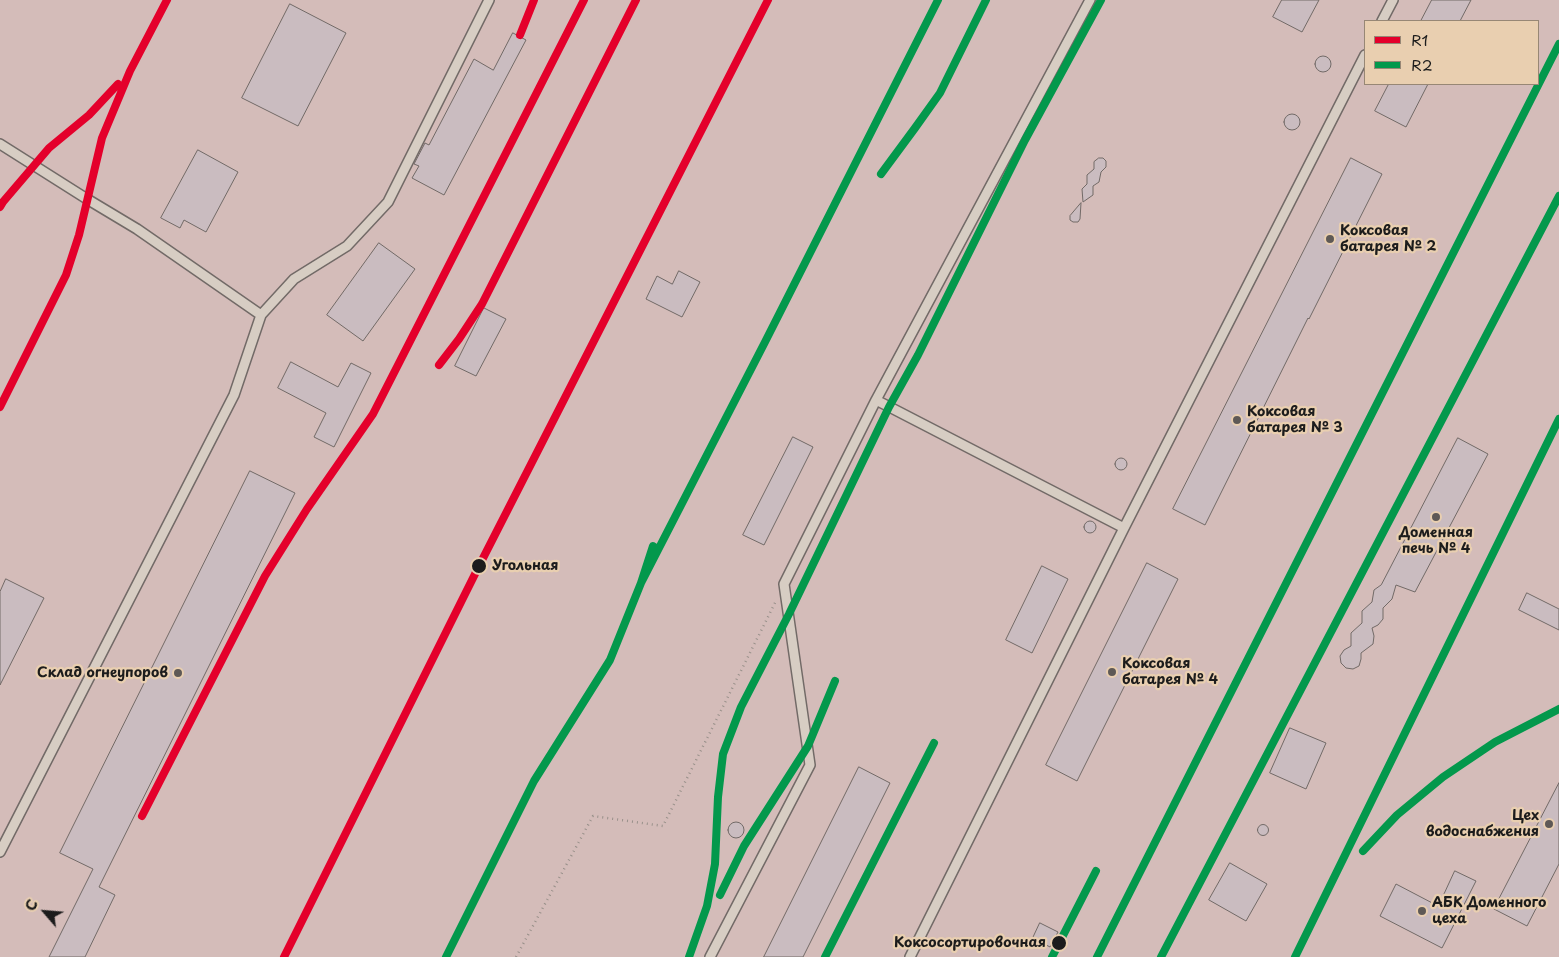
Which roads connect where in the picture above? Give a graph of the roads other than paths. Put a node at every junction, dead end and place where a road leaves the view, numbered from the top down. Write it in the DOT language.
graph roads {
  1 [pos="489,0"];
  2 [pos="1090,0"];
  3 [pos="1393,0"];
  4 [pos="1383,20"];
  5 [pos="1364,57"];
  6 [pos="0,144"];
  7 [pos="261,315"];
  8 [pos="876,400"];
  9 [pos="1124,528"];
  10 [pos="0,852"];
  11 [pos="710,957"];
  12 [pos="910,957"];
  1 -- 7 [label="lane"];
  2 -- 8 [label="lane"];
  3 -- 4 [label="lane"];
  5 -- 9 [label="lane"];
  6 -- 7 [label="lane"];
  7 -- 10 [label="lane"];
  8 -- 9 [label="lane"];
  8 -- 11 [label="lane"];
  9 -- 12 [label="lane"];
}
